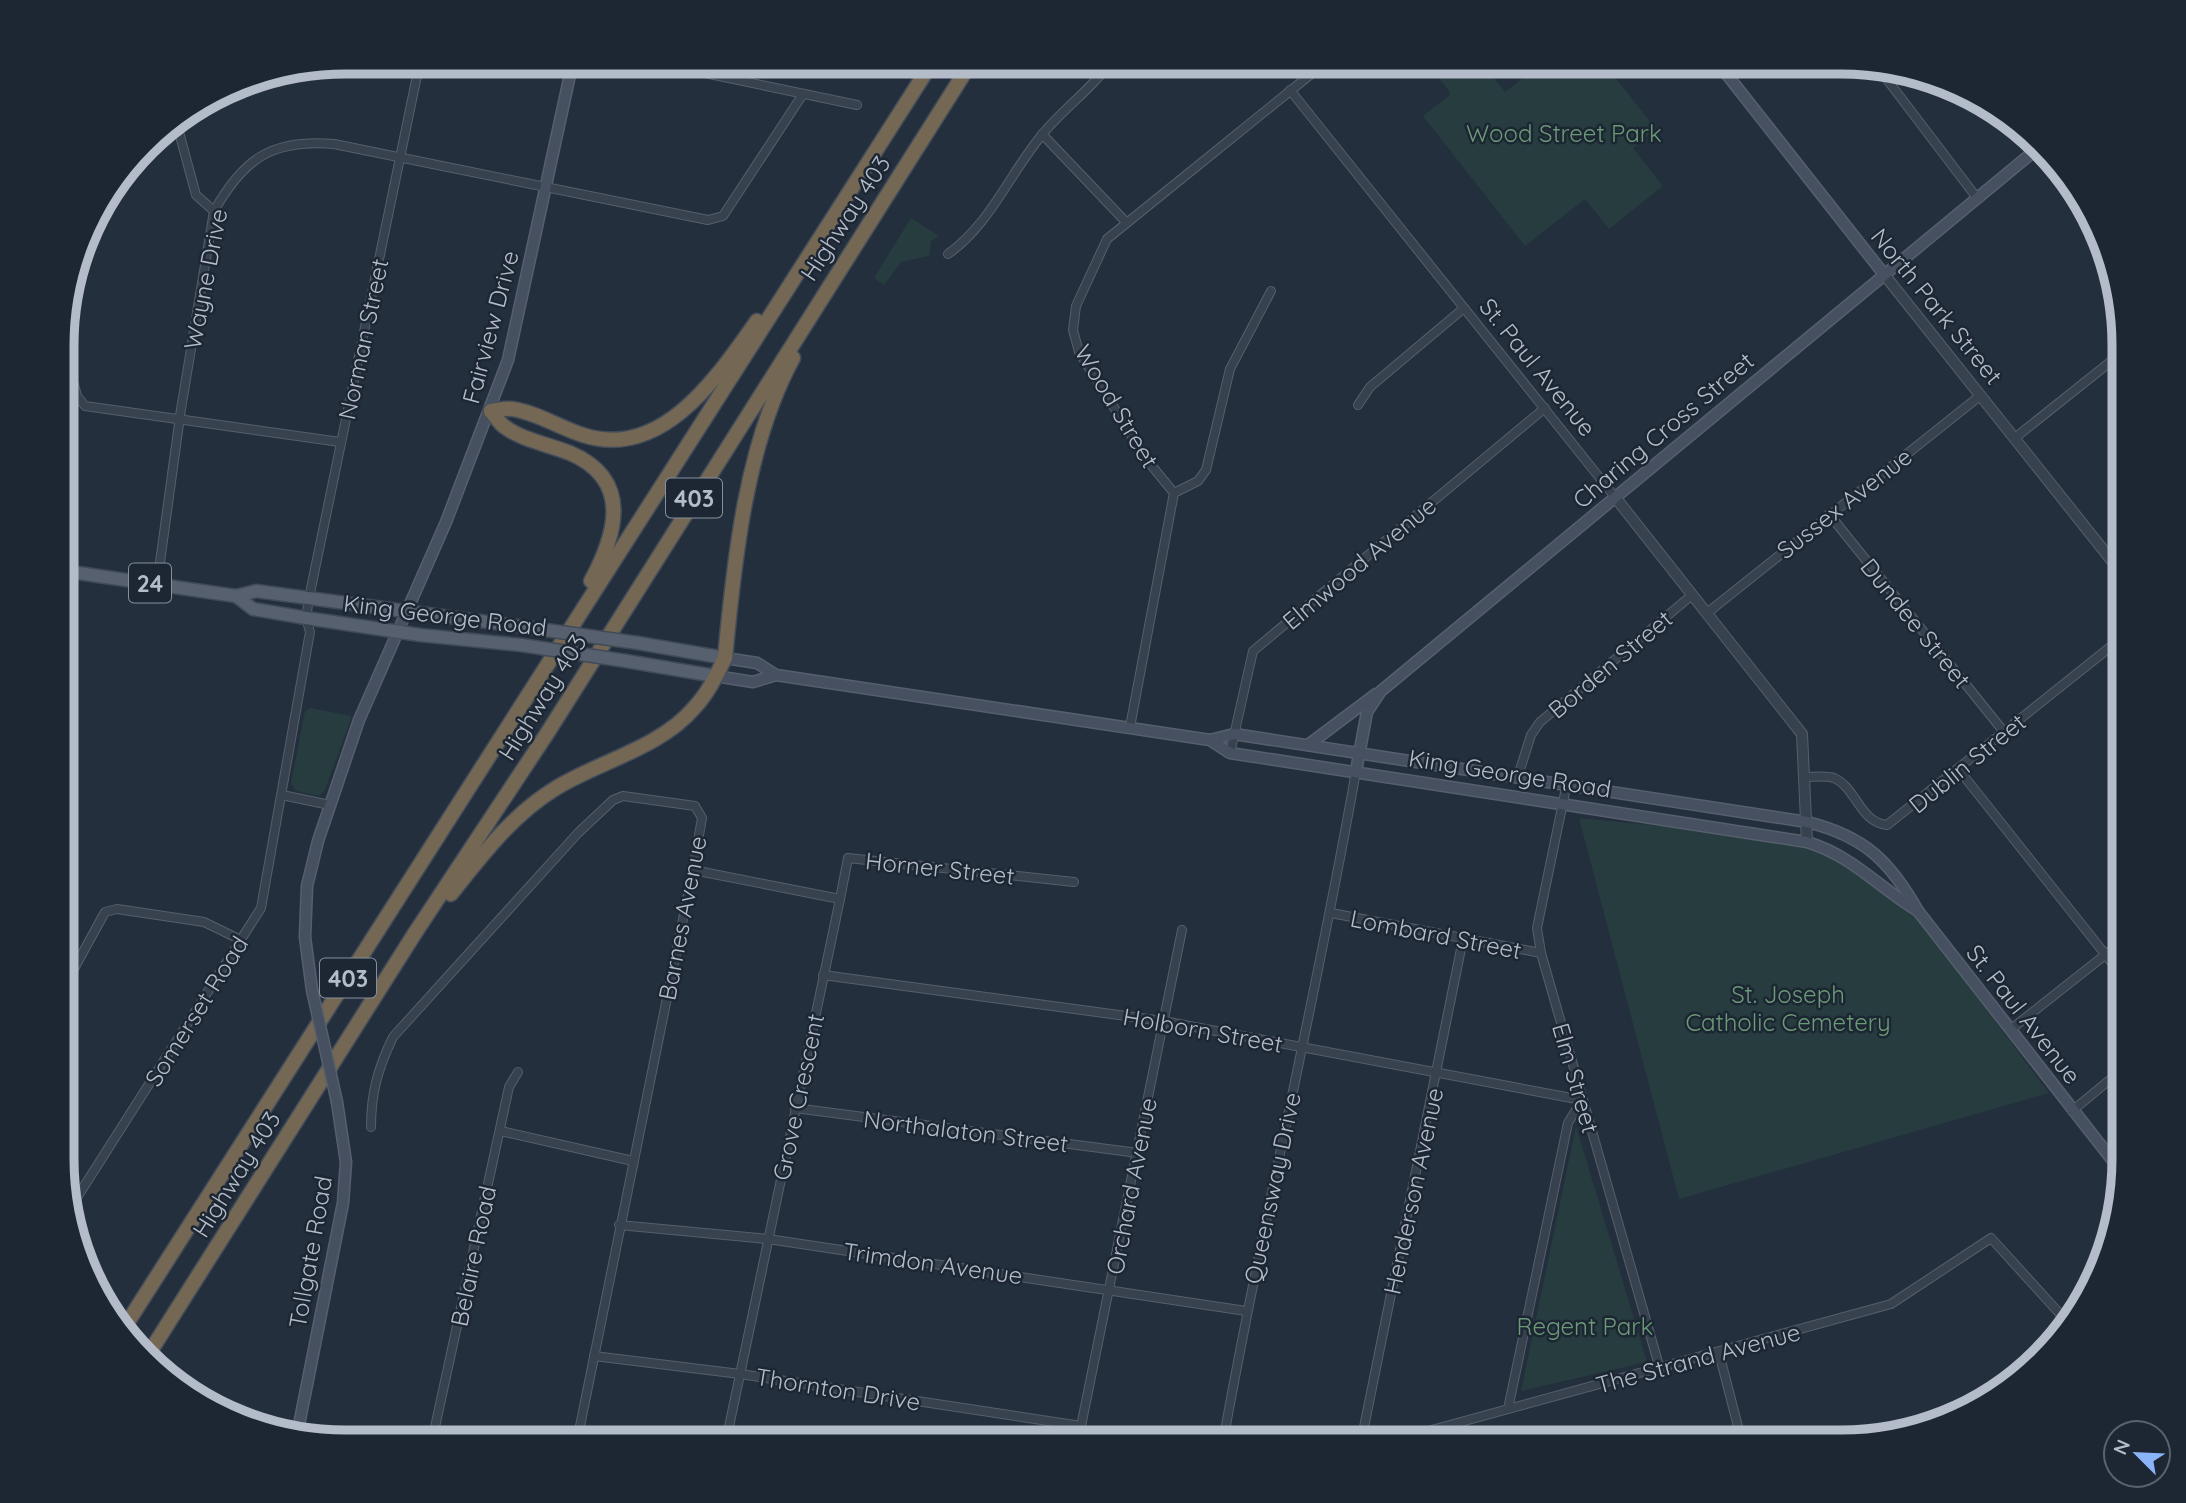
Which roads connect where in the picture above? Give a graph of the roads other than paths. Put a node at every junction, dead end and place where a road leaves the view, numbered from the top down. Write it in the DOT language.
graph roads {
  1 [pos="418,74"];
  2 [pos="570,74"];
  3 [pos="708,74"];
  4 [pos="925,74"];
  5 [pos="964,74"];
  6 [pos="1102,74"];
  7 [pos="1311,74"];
  8 [pos="1727,74"];
  9 [pos="1885,77"];
  10 [pos="1290,90"];
  11 [pos="803,94"];
  12 [pos="857,105"];
  13 [pos="179,131"];
  14 [pos="1042,134"];
  15 [pos="2032,153"];
  16 [pos="402,159"];
  17 [pos="546,188"];
  18 [pos="1977,198"];
  19 [pos="214,211"];
  20 [pos="1125,221"];
  21 [pos="827,227"];
  22 [pos="948,254"];
  23 [pos="1884,274"];
  24 [pos="832,279"];
  25 [pos="1271,291"];
  26 [pos="1464,308"];
  27 [pos="2112,361"];
  28 [pos="74,385"];
  29 [pos="1981,395"];
  30 [pos="1359,405"];
  31 [pos="1545,408"];
  32 [pos="491,411"];
  33 [pos="180,419"];
  34 [pos="2016,437"];
  35 [pos="340,442"];
  36 [pos="1174,493"];
  37 [pos="1615,497"];
  38 [pos="1829,514"];
  39 [pos="2112,561"];
  40 [pos="74,572"];
  41 [pos="158,584"];
  42 [pos="1692,595"];
  43 [pos="236,596"];
  44 [pos="309,598"];
  45 [pos="406,611"];
  46 [pos="1707,613"];
  47 [pos="306,618"];
  48 [pos="571,627"];
  49 [pos="397,631"];
  50 [pos="2112,646"];
  51 [pos="725,658"];
  52 [pos="776,675"];
  53 [pos="716,676"];
  54 [pos="1381,691"];
  55 [pos="1130,727"];
  56 [pos="2004,732"];
  57 [pos="1234,734"];
  58 [pos="1210,740"];
  59 [pos="1308,745"];
  60 [pos="1230,752"];
  61 [pos="1360,753"];
  62 [pos="1959,770"];
  63 [pos="1356,771"];
  64 [pos="1518,776"];
  65 [pos="1806,776"];
  66 [pos="1567,783"];
  67 [pos="282,794"];
  68 [pos="1563,803"];
  69 [pos="330,805"];
  70 [pos="1807,822"];
  71 [pos="1807,842"];
  72 [pos="693,870"];
  73 [pos="1074,882"];
  74 [pos="840,899"];
  75 [pos="1919,911"];
  76 [pos="1331,913"];
  77 [pos="1182,930"];
  78 [pos="415,933"];
  79 [pos="1463,939"];
  80 [pos="241,940"];
  81 [pos="2112,949"];
  82 [pos="1541,953"];
  83 [pos="2105,955"];
  84 [pos="2112,963"];
  85 [pos="74,969"];
  86 [pos="822,975"];
  87 [pos="1163,1021"];
  88 [pos="2010,1030"];
  89 [pos="1302,1046"];
  90 [pos="1437,1071"];
  91 [pos="518,1072"];
  92 [pos="2112,1078"];
  93 [pos="1582,1100"];
  94 [pos="795,1108"];
  95 [pos="2072,1111"];
  96 [pos="371,1127"];
  97 [pos="501,1131"];
  98 [pos="1138,1153"];
  99 [pos="2112,1160"];
  100 [pos="633,1161"];
  101 [pos="77,1198"];
  102 [pos="619,1225"];
  103 [pos="768,1239"];
  104 [pos="1110,1289"];
  105 [pos="1246,1311"];
  106 [pos="2062,1316"];
  107 [pos="128,1321"];
  108 [pos="152,1349"];
  109 [pos="1719,1353"];
  110 [pos="594,1356"];
  111 [pos="1660,1369"];
  112 [pos="740,1374"];
  113 [pos="1507,1409"];
  114 [pos="299,1425"];
  115 [pos="1081,1426"];
  116 [pos="434,1430"];
  117 [pos="579,1430"];
  118 [pos="728,1430"];
  119 [pos="1080,1430"];
  120 [pos="1225,1430"];
  121 [pos="1363,1430"];
  122 [pos="1431,1430"];
  123 [pos="1739,1430"];
  1 -- 16 [label="street, Norman Street"];
  2 -- 17 [label="main road, Fairview Drive"];
  3 -- 11 [label="street"];
  4 -- 21 [label="highway, Highway 403 / 403"];
  5 -- 24 [label="highway, Highway 403 / 403"];
  6 -- 14 [label="street"];
  7 -- 10 [label="street, Wood Street"];
  8 -- 23 [label="main road, North Park Street"];
  9 -- 18 [label="street"];
  10 -- 20 [label="street, Wood Street"];
  10 -- 26 [label="street, St. Paul Avenue"];
  11 -- 12 [label="street"];
  11 -- 17 [label="street, Wayne Drive"];
  13 -- 19 [label="street"];
  14 -- 20 [label="street"];
  14 -- 22 [label="street"];
  15 -- 18 [label="main road, Charing Cross Street"];
  16 -- 17 [label="street, Wayne Drive"];
  16 -- 19 [label="street, Wayne Drive"];
  16 -- 35 [label="street, Norman Street"];
  17 -- 32 [label="main road, Fairview Drive"];
  18 -- 23 [label="main road, Charing Cross Street"];
  19 -- 33 [label="street, Wayne Drive"];
  20 -- 36 [label="street, Wood Street"];
  21 -- 32 [label="highway"];
  21 -- 48 [label="highway, Highway 403 / 403"];
  23 -- 29 [label="street, North Park Street"];
  23 -- 37 [label="main road, Charing Cross Street"];
  24 -- 51 [label="highway"];
  24 -- 78 [label="highway, Highway 403 / 403"];
  25 -- 36 [label="street"];
  26 -- 30 [label="street"];
  26 -- 31 [label="street, St. Paul Avenue"];
  27 -- 34 [label="street"];
  28 -- 33 [label="street"];
  29 -- 34 [label="street, North Park Street"];
  29 -- 38 [label="street, Sussex Avenue"];
  31 -- 37 [label="street, St. Paul Avenue"];
  31 -- 57 [label="street, Elmwood Avenue"];
  32 -- 45 [label="main road, Fairview Drive"];
  32 -- 48 [label="highway"];
  33 -- 35 [label="street"];
  33 -- 41 [label="street, Wayne Drive"];
  34 -- 39 [label="street, North Park Street"];
  35 -- 44 [label="street, Norman Street"];
  36 -- 55 [label="street, Wood Street"];
  37 -- 42 [label="street, St. Paul Avenue"];
  37 -- 54 [label="main road, Charing Cross Street"];
  38 -- 46 [label="street, Sussex Avenue"];
  38 -- 56 [label="street, Dundee Street"];
  40 -- 41 [label="main road, King George Road / 24"];
  41 -- 43 [label="main road, King George Road / 24"];
  42 -- 46 [label="street, St. Paul Avenue"];
  42 -- 64 [label="street, Borden Street"];
  43 -- 44 [label="main road, King George Road / 24"];
  43 -- 47 [label="main road, King George Road / 24"];
  44 -- 45 [label="main road, King George Road / 24"];
  44 -- 47 [label="street, Norman Street"];
  45 -- 49 [label="main road, Fairview Drive"];
  45 -- 51 [label="main road, King George Road / 24, bridge"];
  46 -- 65 [label="street, St. Paul Avenue"];
  47 -- 49 [label="main road, King George Road / 24"];
  47 -- 67 [label="street, Somerset Road"];
  48 -- 107 [label="highway, Highway 403 / 403"];
  49 -- 53 [label="main road, King George Road / 24, bridge"];
  49 -- 69 [label="main road, Tollgate Road"];
  50 -- 56 [label="street, Dublin Street"];
  51 -- 52 [label="main road, King George Road"];
  51 -- 53 [label="highway"];
  52 -- 53 [label="main road, King George Road"];
  52 -- 55 [label="main road, King George Road"];
  53 -- 78 [label="highway"];
  54 -- 59 [label="main road"];
  54 -- 61 [label="main road, Charing Cross Street"];
  55 -- 58 [label="main road, King George Road"];
  56 -- 62 [label="street, Dublin Street"];
  57 -- 58 [label="main road, King George Road"];
  57 -- 59 [label="main road, King George Road"];
  57 -- 60 [label="street, Elmwood Avenue"];
  58 -- 60 [label="main road, King George Road"];
  59 -- 61 [label="main road, King George Road"];
  60 -- 63 [label="main road, King George Road"];
  61 -- 63 [label="main road, Charing Cross Street"];
  61 -- 64 [label="main road, King George Road"];
  62 -- 65 [label="street, Dublin Street"];
  62 -- 83 [label="street"];
  63 -- 68 [label="main road, King George Road"];
  63 -- 76 [label="street, Queensway Drive"];
  64 -- 66 [label="main road, King George Road"];
  65 -- 70 [label="street, St. Paul Avenue"];
  66 -- 68 [label="street, Elm Street"];
  66 -- 70 [label="main road, King George Road"];
  67 -- 69 [label="street"];
  67 -- 80 [label="street, Somerset Road"];
  68 -- 71 [label="main road, King George Road"];
  68 -- 82 [label="street, Elm Street"];
  69 -- 114 [label="main road, Tollgate Road, bridge"];
  70 -- 71 [label="street, St. Paul Avenue"];
  70 -- 75 [label="main road, St. Paul Avenue"];
  71 -- 75 [label="main road, St. Paul Avenue"];
  72 -- 74 [label="street"];
  72 -- 96 [label="street, Barnes Avenue"];
  72 -- 100 [label="street, Barnes Avenue"];
  73 -- 74 [label="street, Horner Street"];
  74 -- 86 [label="street, Grove Crescent"];
  75 -- 88 [label="main road, St. Paul Avenue"];
  76 -- 79 [label="street, Lombard Street"];
  76 -- 89 [label="street, Queensway Drive"];
  77 -- 87 [label="street, Orchard Avenue"];
  78 -- 108 [label="highway, Highway 403 / 403"];
  79 -- 82 [label="street, Lombard Street"];
  79 -- 90 [label="street, Henderson Avenue"];
  80 -- 85 [label="street"];
  80 -- 101 [label="street, Somerset Road"];
  81 -- 83 [label="street"];
  82 -- 93 [label="street, Elm Street"];
  83 -- 84 [label="street"];
  83 -- 88 [label="street"];
  86 -- 87 [label="street, Holborn Street"];
  86 -- 94 [label="street, Grove Crescent"];
  87 -- 89 [label="street, Holborn Street"];
  87 -- 98 [label="street, Orchard Avenue"];
  88 -- 95 [label="main road, St. Paul Avenue"];
  89 -- 90 [label="street, Holborn Street"];
  89 -- 105 [label="street, Queensway Drive"];
  90 -- 93 [label="street, Holborn Street"];
  90 -- 121 [label="street, Henderson Avenue"];
  91 -- 97 [label="street, Belaire Road"];
  92 -- 95 [label="street"];
  93 -- 111 [label="street, Elm Street"];
  93 -- 113 [label="street"];
  94 -- 98 [label="street, Northalaton Street"];
  94 -- 103 [label="street, Grove Crescent"];
  95 -- 99 [label="main road, St. Paul Avenue"];
  97 -- 100 [label="street"];
  97 -- 116 [label="street, Belaire Road"];
  98 -- 104 [label="street, Orchard Avenue"];
  100 -- 102 [label="street, Barnes Avenue"];
  102 -- 103 [label="street, Trimdon Avenue"];
  102 -- 110 [label="street, Barnes Avenue"];
  103 -- 104 [label="street, Trimdon Avenue"];
  103 -- 112 [label="street, Grove Crescent"];
  104 -- 105 [label="street, Trimdon Avenue"];
  104 -- 115 [label="street, Orchard Avenue"];
  105 -- 120 [label="street, Queensway Drive"];
  106 -- 109 [label="street, The Strand Avenue"];
  109 -- 111 [label="street, The Strand Avenue"];
  109 -- 123 [label="street"];
  110 -- 112 [label="street, Thornton Drive"];
  110 -- 117 [label="street, Barnes Avenue"];
  111 -- 113 [label="street, The Strand Avenue"];
  112 -- 115 [label="street, Thornton Drive"];
  112 -- 118 [label="street, Grove Crescent"];
  113 -- 122 [label="street, The Strand Avenue"];
  115 -- 119 [label="street, Orchard Avenue"];
}
